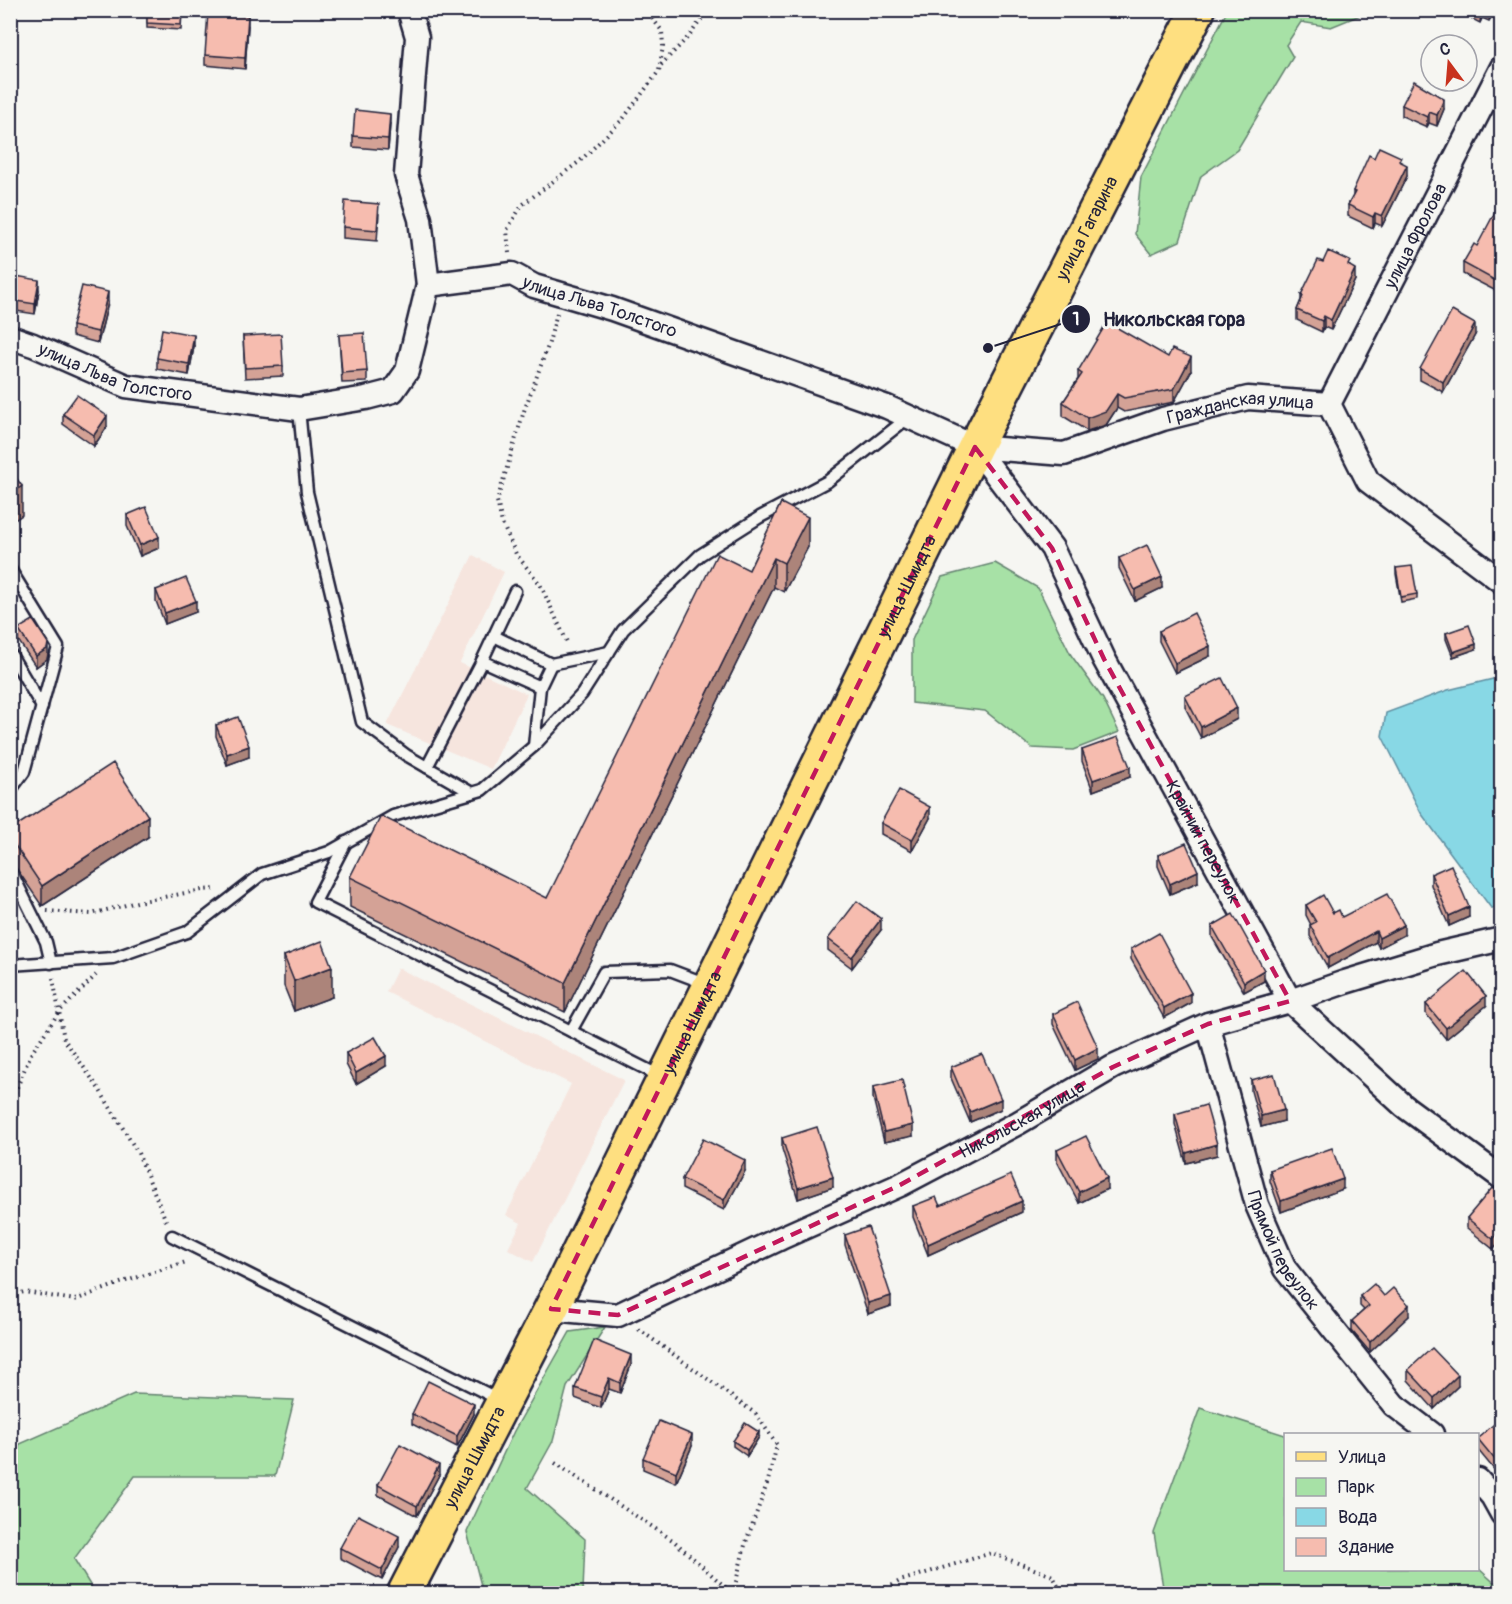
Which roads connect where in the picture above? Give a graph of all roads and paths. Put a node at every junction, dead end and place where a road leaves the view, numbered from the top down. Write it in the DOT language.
graph roads {
  1 [pos="409,10"];
  2 [pos="646,10"];
  3 [pos="717,10"];
  4 [pos="1198,10"];
  5 [pos="660,65"];
  6 [pos="1502,67"];
  7 [pos="512,274"];
  8 [pos="428,285"];
  9 [pos="555,292"];
  10 [pos="10,337"];
  11 [pos="1329,404"];
  12 [pos="299,409"];
  13 [pos="909,417"];
  14 [pos="975,447"];
  15 [pos="10,568"];
  16 [pos="1502,582"];
  17 [pos="515,591"];
  18 [pos="494,636"];
  19 [pos="609,652"];
  20 [pos="10,653"];
  21 [pos="572,660"];
  22 [pos="482,661"];
  23 [pos="551,664"];
  24 [pos="540,687"];
  25 [pos="42,707"];
  26 [pos="534,746"];
  27 [pos="427,767"];
  28 [pos="10,791"];
  29 [pos="472,793"];
  30 [pos="346,843"];
  31 [pos="10,869"];
  32 [pos="244,888"];
  33 [pos="30,910"];
  34 [pos="1502,939"];
  35 [pos="113,958"];
  36 [pos="51,963"];
  37 [pos="10,965"];
  38 [pos="710,985"];
  39 [pos="1290,1001"];
  40 [pos="59,1012"];
  41 [pos="1208,1024"];
  42 [pos="572,1031"];
  43 [pos="664,1078"];
  44 [pos="10,1104"];
  45 [pos="1502,1178"];
  46 [pos="172,1236"];
  47 [pos="210,1255"];
  48 [pos="10,1294"];
  49 [pos="551,1309"];
  50 [pos="618,1315"];
  51 [pos="503,1402"];
  52 [pos="1430,1433"];
  53 [pos="555,1463"];
  54 [pos="1479,1481"];
  55 [pos="1502,1514"];
  56 [pos="404,1593"];
  57 [pos="876,1593"];
  58 [pos="1062,1593"];
  1 -- 8 [label="street"];
  2 -- 5 [label="path"];
  3 -- 5 [label="path"];
  4 -- 14 [label="main road, улица Гагарина"];
  5 -- 7 [label="path"];
  6 -- 11 [label="street, улица Фролова"];
  7 -- 8 [label="street, улица Льва Толстого"];
  7 -- 9 [label="street, улица Льва Толстого"];
  8 -- 12 [label="street, улица Льва Толстого"];
  9 -- 13 [label="street, улица Льва Толстого"];
  9 -- 21 [label="path"];
  10 -- 12 [label="street, улица Льва Толстого"];
  11 -- 14 [label="street, Гражданская улица"];
  11 -- 16 [label="street, Гражданская улица"];
  12 -- 27 [label="lane"];
  13 -- 14 [label="street, улица Льва Толстого"];
  13 -- 19 [label="lane"];
  14 -- 38 [label="main road, улица Шмидта"];
  14 -- 39 [label="street, Крайний переулок"];
  15 -- 25 [label="lane"];
  17 -- 18 [label="lane"];
  18 -- 22 [label="lane"];
  18 -- 23 [label="lane"];
  19 -- 21 [label="lane"];
  19 -- 26 [label="lane"];
  20 -- 25 [label="lane"];
  21 -- 23 [label="lane"];
  22 -- 24 [label="lane"];
  22 -- 27 [label="lane"];
  23 -- 24 [label="lane"];
  24 -- 26 [label="lane"];
  25 -- 28 [label="lane"];
  26 -- 29 [label="lane"];
  27 -- 29 [label="lane"];
  29 -- 30 [label="lane"];
  30 -- 32 [label="lane"];
  30 -- 42 [label="lane"];
  31 -- 33 [label="lane"];
  32 -- 33 [label="path"];
  32 -- 35 [label="lane"];
  33 -- 36 [label="lane"];
  34 -- 39 [label="street, Никольская улица"];
  35 -- 36 [label="lane"];
  35 -- 40 [label="path"];
  36 -- 37 [label="lane"];
  36 -- 40 [label="path"];
  38 -- 42 [label="lane"];
  38 -- 43 [label="main road, улица Шмидта"];
  39 -- 41 [label="street, Никольская улица"];
  39 -- 45 [label="street, Крайний переулок"];
  40 -- 44 [label="path"];
  40 -- 46 [label="path"];
  41 -- 50 [label="street, Никольская улица"];
  41 -- 52 [label="street, Прямой переулок"];
  42 -- 43 [label="lane"];
  43 -- 49 [label="main road, улица Шмидта"];
  46 -- 47 [label="lane"];
  47 -- 48 [label="path"];
  47 -- 51 [label="lane"];
  49 -- 50 [label="street"];
  49 -- 51 [label="main road, улица Шмидта"];
  50 -- 53 [label="path"];
  51 -- 56 [label="main road, улица Шмидта"];
  54 -- 55 [label="street"];
  57 -- 58 [label="path"];
}
